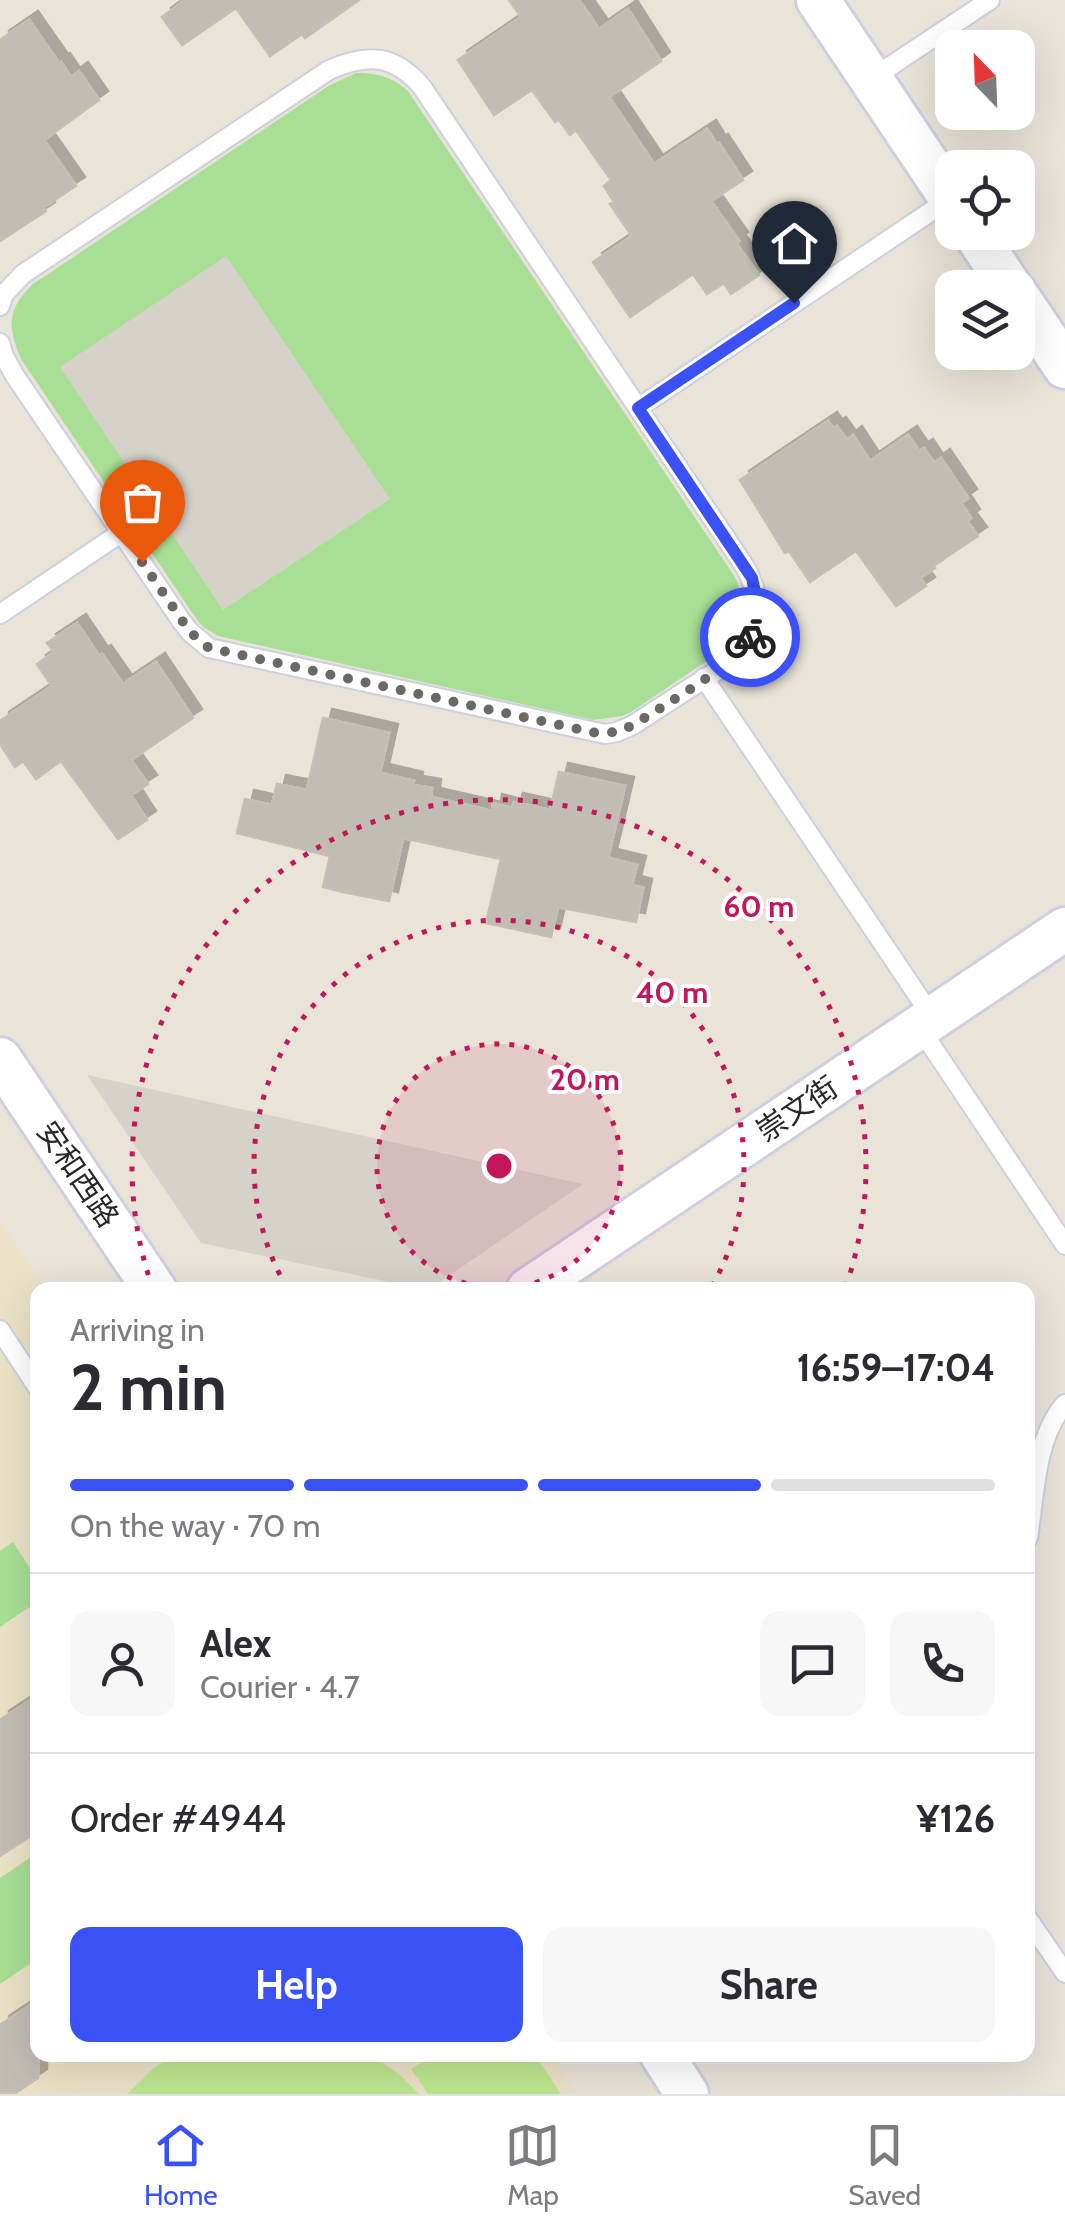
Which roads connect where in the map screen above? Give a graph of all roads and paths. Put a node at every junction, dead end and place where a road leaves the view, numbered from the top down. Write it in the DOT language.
graph roads {
  1 [pos="818,0"];
  2 [pos="990,0"];
  3 [pos="872,80"];
  4 [pos="935,174"];
  5 [pos="935,210"];
  6 [pos="0,306"];
  7 [pos="1035,322"];
  8 [pos="0,343"];
  9 [pos="1065,367"];
  10 [pos="638,408"];
  11 [pos="122,532"];
  12 [pos="0,614"];
  13 [pos="704,678"];
  14 [pos="1065,929"];
  15 [pos="926,1022"];
  16 [pos="0,1059"];
  17 [pos="1065,1245"];
  18 [pos="151,1282"];
  19 [pos="540,1282"];
  20 [pos="0,1330"];
  21 [pos="30,1376"];
  22 [pos="1065,1404"];
  23 [pos="1035,1495"];
  24 [pos="1035,1929"];
  25 [pos="1065,1972"];
  26 [pos="666,2062"];
  27 [pos="687,2094"];
  1 -- 3 [label="street"];
  2 -- 3 [label="lane"];
  3 -- 4 [label="street"];
  5 -- 10 [label="lane"];
  6 -- 10 [label="lane"];
  7 -- 9 [label="street"];
  8 -- 11 [label="lane"];
  10 -- 13 [label="lane"];
  11 -- 12 [label="lane"];
  11 -- 13 [label="lane"];
  13 -- 15 [label="lane"];
  14 -- 15 [label="street, 崇文街"];
  15 -- 17 [label="lane"];
  15 -- 19 [label="street, 崇文街"];
  16 -- 18 [label="street, 安和西路"];
  20 -- 21 [label="lane"];
  22 -- 23 [label="lane"];
  24 -- 25 [label="lane"];
  26 -- 27 [label="street"];
}
